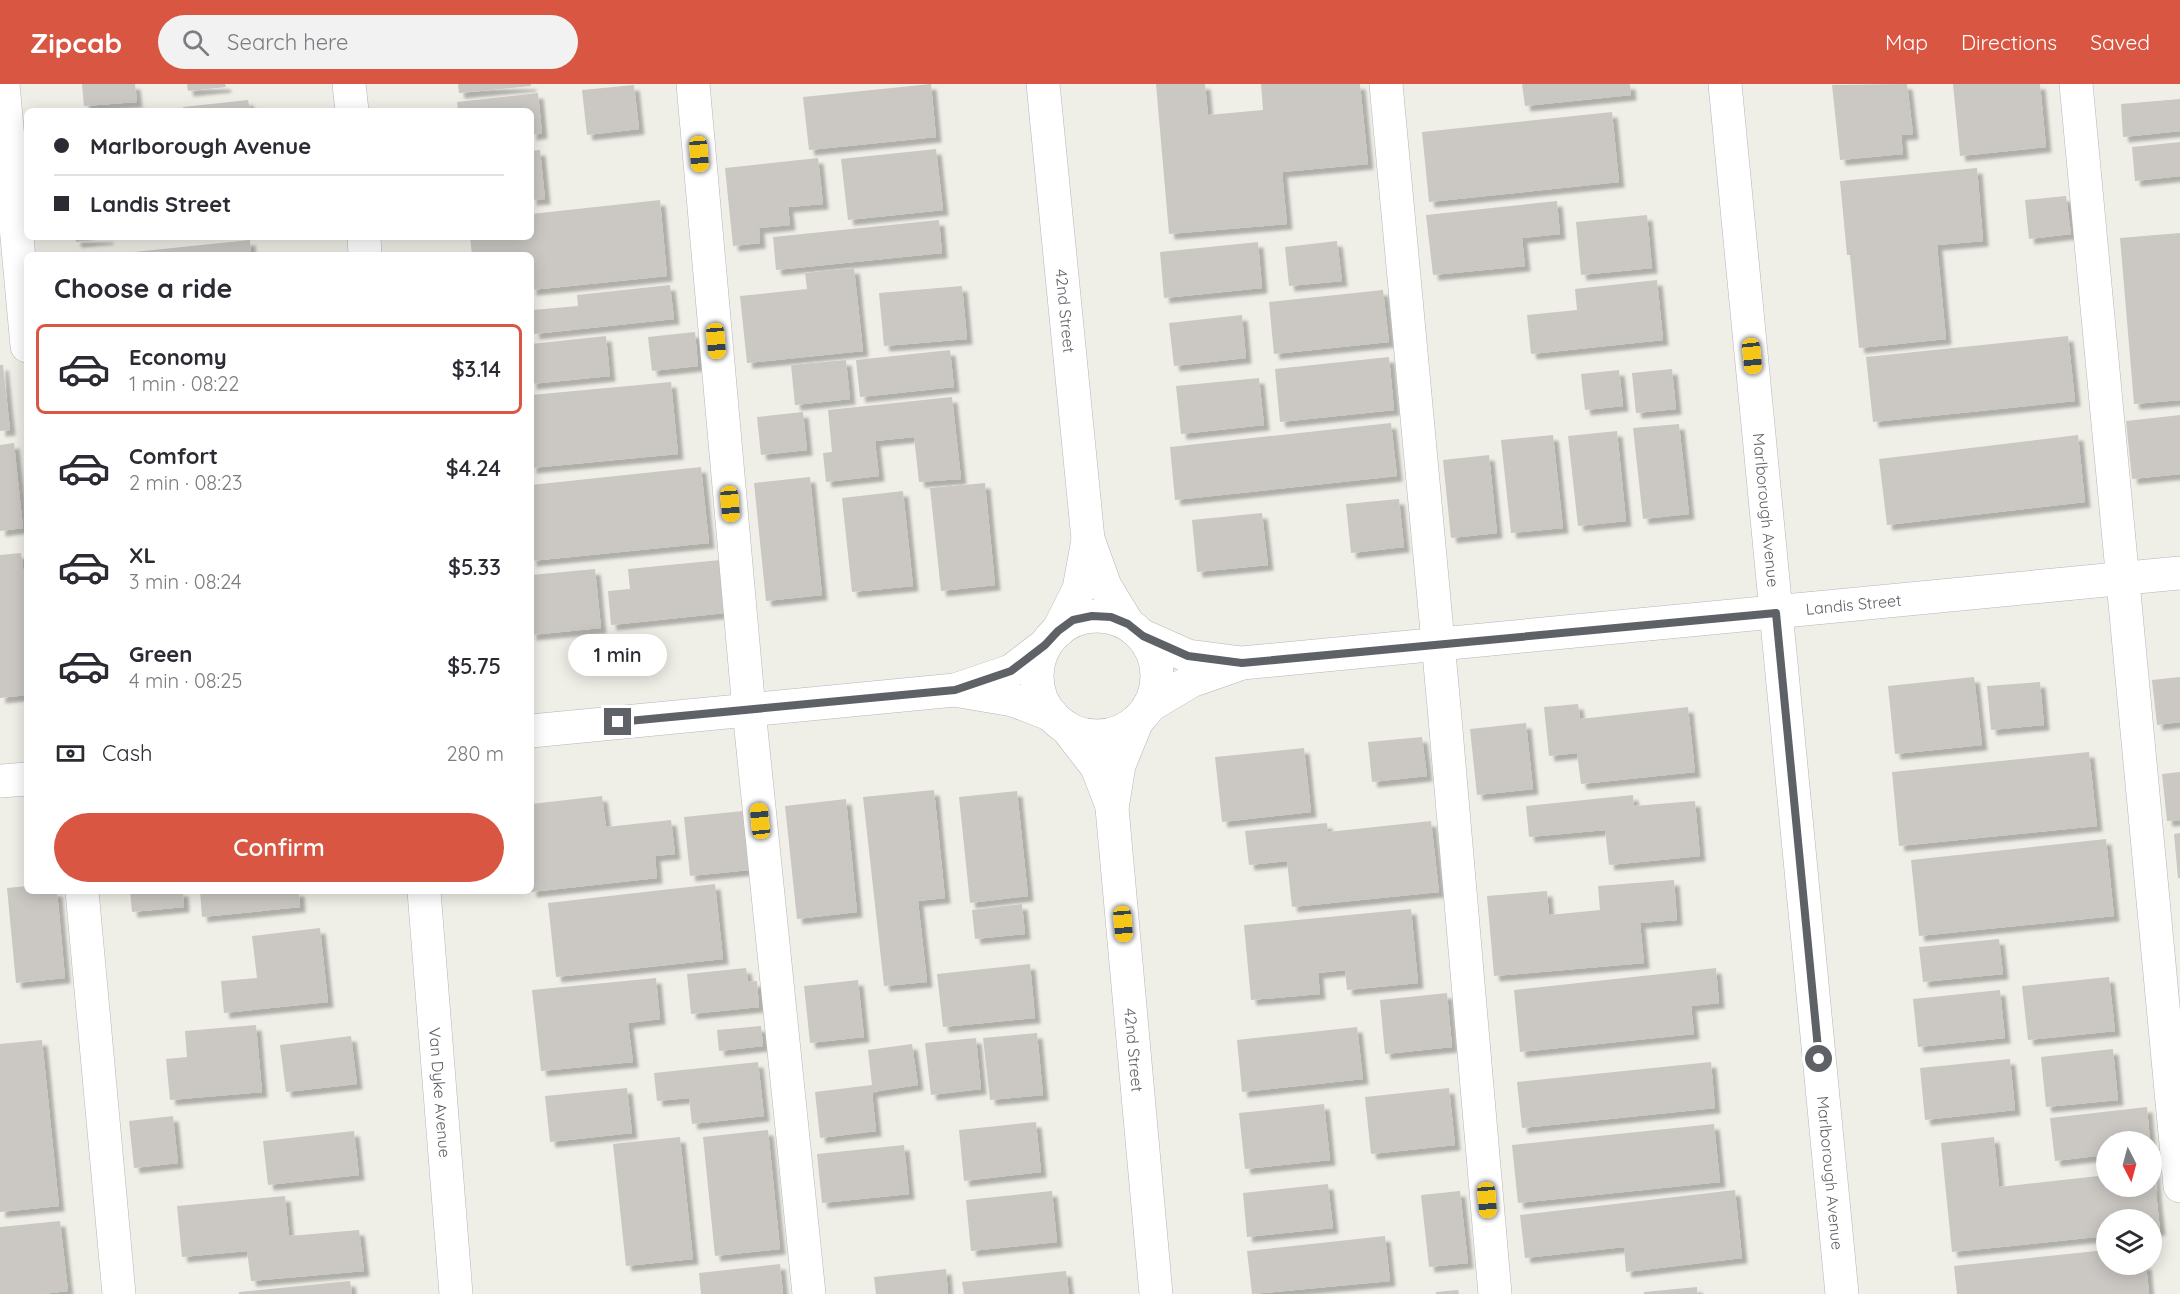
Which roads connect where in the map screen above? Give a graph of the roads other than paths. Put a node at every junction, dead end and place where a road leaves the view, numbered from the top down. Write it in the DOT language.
graph roads {
  1 [pos="3,84"];
  2 [pos="350,84"];
  3 [pos="693,84"];
  4 [pos="1043,84"];
  5 [pos="1386,84"];
  6 [pos="1725,84"];
  7 [pos="2076,84"];
  8 [pos="352,108"];
  9 [pos="24,313"];
  10 [pos="1088,539"];
  11 [pos="2180,573"];
  12 [pos="2124,579"];
  13 [pos="1776,613"];
  14 [pos="1135,630"];
  15 [pos="1051,638"];
  16 [pos="1438,645"];
  17 [pos="1242,663"];
  18 [pos="955,690"];
  19 [pos="749,710"];
  20 [pos="1143,714"];
  21 [pos="1059,721"];
  22 [pos="534,731"];
  23 [pos="24,779"];
  24 [pos="0,781"];
  25 [pos="1112,808"];
  26 [pos="82,894"];
  27 [pos="424,894"];
  28 [pos="2180,1186"];
  29 [pos="119,1294"];
  30 [pos="456,1294"];
  31 [pos="809,1294"];
  32 [pos="1156,1294"];
  33 [pos="1495,1294"];
  34 [pos="1842,1294"];
  1 -- 9 [label="street"];
  2 -- 8 [label="street"];
  3 -- 19 [label="street"];
  4 -- 10 [label="street, 42nd Street"];
  5 -- 16 [label="street"];
  6 -- 13 [label="street, Marlborough Avenue"];
  7 -- 12 [label="street"];
  10 -- 14 [label="street, 42nd Street"];
  10 -- 15 [label="street, 42nd Street"];
  11 -- 12 [label="street, Landis Street"];
  12 -- 13 [label="street, Landis Street"];
  12 -- 28 [label="street"];
  13 -- 16 [label="street, Landis Street"];
  13 -- 34 [label="street, Marlborough Avenue"];
  14 -- 15 [label="street"];
  14 -- 17 [label="street, Landis Street"];
  14 -- 20 [label="street"];
  15 -- 18 [label="street"];
  15 -- 21 [label="street"];
  16 -- 17 [label="street, Landis Street"];
  16 -- 33 [label="street"];
  17 -- 20 [label="street, Landis Street"];
  18 -- 19 [label="street"];
  18 -- 21 [label="street"];
  19 -- 22 [label="street"];
  19 -- 31 [label="street"];
  20 -- 21 [label="street"];
  20 -- 25 [label="street, 42nd Street"];
  21 -- 25 [label="street, 42nd Street"];
  23 -- 24 [label="street"];
  25 -- 32 [label="street, 42nd Street"];
  26 -- 29 [label="street"];
  27 -- 30 [label="street, Van Dyke Avenue"];
}
